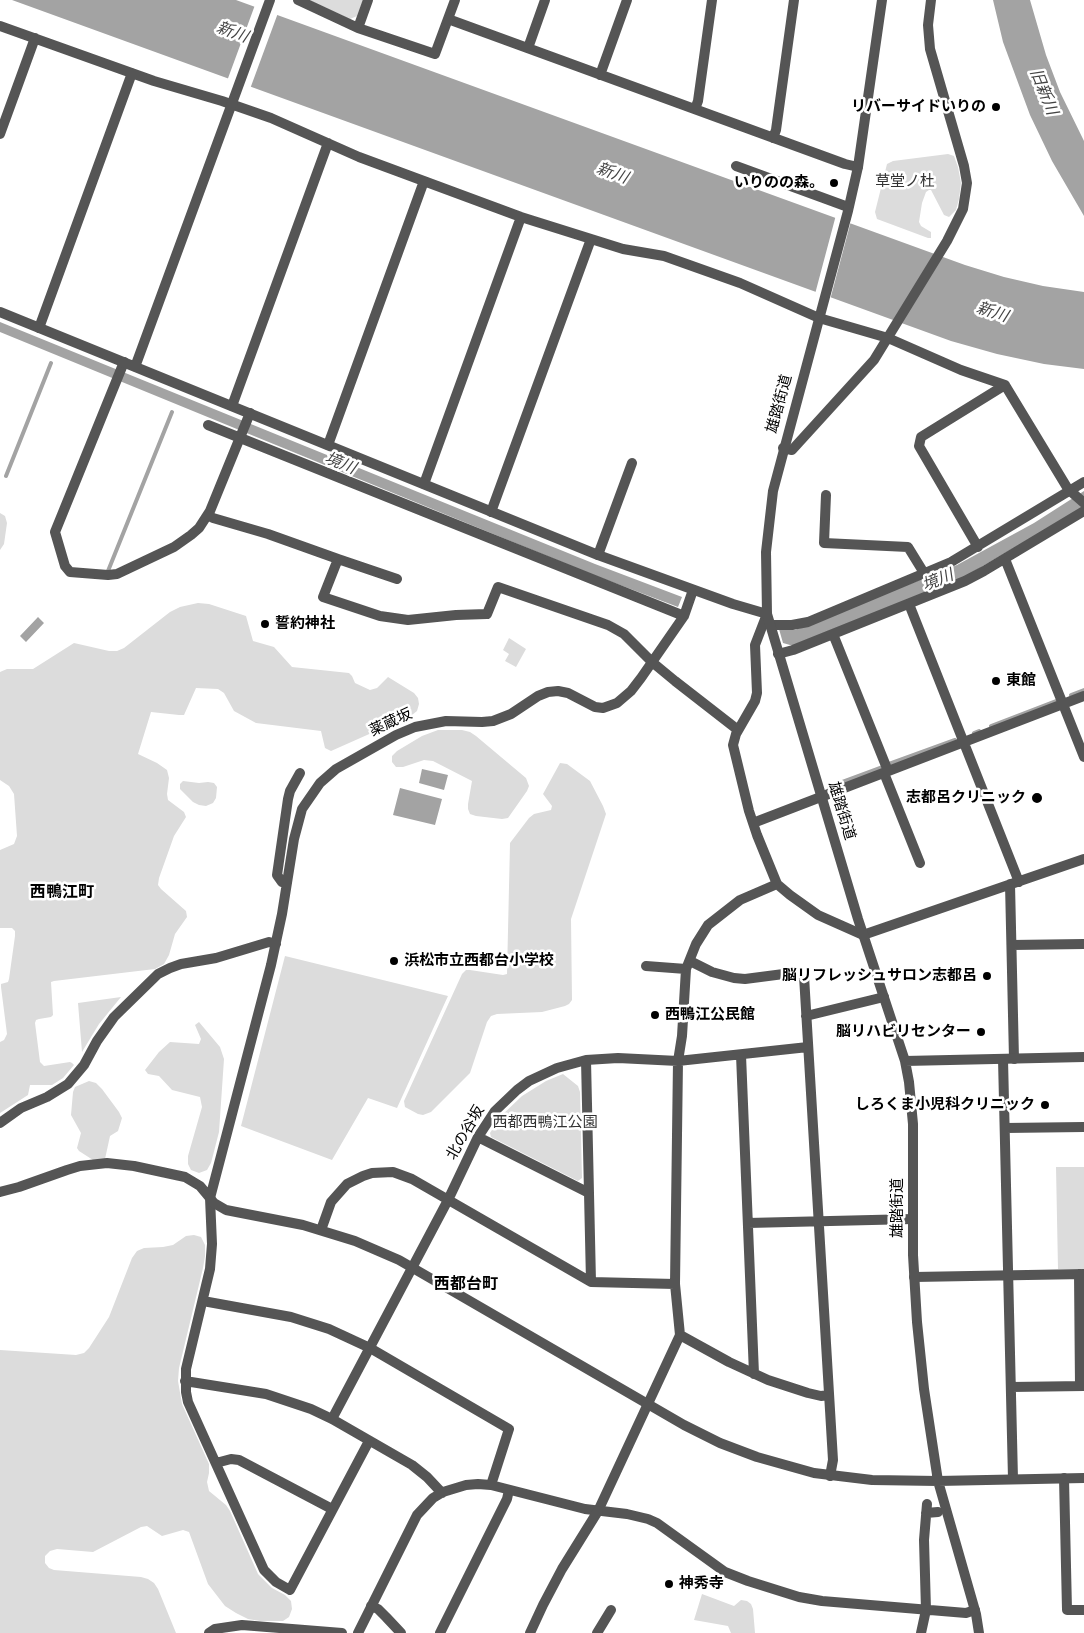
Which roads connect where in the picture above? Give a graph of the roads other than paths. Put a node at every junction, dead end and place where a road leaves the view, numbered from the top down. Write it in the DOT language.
graph roads {
  1 [pos="298,0"];
  2 [pos="368,0"];
  3 [pos="455,0"];
  4 [pos="545,0"];
  5 [pos="627,0"];
  6 [pos="712,0"];
  7 [pos="794,0"];
  8 [pos="882,0"];
  9 [pos="931,0"];
  10 [pos="269,1"];
  11 [pos="448,19"];
  12 [pos="0,26"];
  13 [pos="358,28"];
  14 [pos="35,38"];
  15 [pos="528,48"];
  16 [pos="132,73"];
  17 [pos="600,75"];
  18 [pos="233,99"];
  19 [pos="695,109"];
  20 [pos="0,134"];
  21 [pos="773,138"];
  22 [pos="328,143"];
  23 [pos="736,166"];
  24 [pos="858,166"];
  25 [pos="424,181"];
  26 [pos="848,209"];
  27 [pos="521,218"];
  28 [pos="591,239"];
  29 [pos="0,313"];
  30 [pos="820,313"];
  31 [pos="40,328"];
  32 [pos="890,335"];
  33 [pos="122,366"];
  34 [pos="135,367"];
  35 [pos="1005,386"];
  36 [pos="232,406"];
  37 [pos="248,417"];
  38 [pos="208,424"];
  39 [pos="241,435"];
  40 [pos="328,445"];
  41 [pos="784,448"];
  42 [pos="632,463"];
  43 [pos="1084,482"];
  44 [pos="424,484"];
  45 [pos="1071,492"];
  46 [pos="826,495"];
  47 [pos="1084,503"];
  48 [pos="1084,511"];
  49 [pos="491,512"];
  50 [pos="208,515"];
  51 [pos="978,547"];
  52 [pos="598,555"];
  53 [pos="1005,558"];
  54 [pos="338,559"];
  55 [pos="924,574"];
  56 [pos="397,579"];
  57 [pos="693,590"];
  58 [pos="909,604"];
  59 [pos="767,614"];
  60 [pos="684,616"];
  61 [pos="770,626"];
  62 [pos="833,634"];
  63 [pos="778,654"];
  64 [pos="652,662"];
  65 [pos="1084,696"];
  66 [pos="1063,704"];
  67 [pos="738,730"];
  68 [pos="964,743"];
  69 [pos="1084,757"];
  70 [pos="886,772"];
  71 [pos="300,773"];
  72 [pos="820,796"];
  73 [pos="753,823"];
  74 [pos="1084,859"];
  75 [pos="920,863"];
  76 [pos="287,882"];
  77 [pos="1015,883"];
  78 [pos="777,884"];
  79 [pos="863,935"];
  80 [pos="276,944"];
  81 [pos="1084,944"];
  82 [pos="1012,945"];
  83 [pos="688,965"];
  84 [pos="646,966"];
  85 [pos="884,997"];
  86 [pos="806,1016"];
  87 [pos="808,1047"];
  88 [pos="741,1054"];
  89 [pos="1084,1058"];
  90 [pos="1003,1059"];
  91 [pos="1014,1059"];
  92 [pos="586,1060"];
  93 [pos="678,1061"];
  94 [pos="905,1061"];
  95 [pos="0,1123"];
  96 [pos="1084,1127"];
  97 [pos="1005,1128"];
  98 [pos="478,1136"];
  99 [pos="0,1192"];
  100 [pos="589,1193"];
  101 [pos="210,1198"];
  102 [pos="448,1200"];
  103 [pos="914,1219"];
  104 [pos="819,1221"];
  105 [pos="748,1223"];
  106 [pos="321,1230"];
  107 [pos="412,1267"];
  108 [pos="1081,1274"];
  109 [pos="1008,1275"];
  110 [pos="914,1277"];
  111 [pos="591,1282"];
  112 [pos="675,1284"];
  113 [pos="203,1301"];
  114 [pos="680,1335"];
  115 [pos="370,1348"];
  116 [pos="754,1374"];
  117 [pos="185,1381"];
  118 [pos="1082,1386"];
  119 [pos="1010,1387"];
  120 [pos="829,1395"];
  121 [pos="649,1404"];
  122 [pos="332,1419"];
  123 [pos="369,1440"];
  124 [pos="216,1464"];
  125 [pos="830,1476"];
  126 [pos="1064,1478"];
  127 [pos="1084,1478"];
  128 [pos="1012,1479"];
  129 [pos="938,1481"];
  130 [pos="491,1486"];
  131 [pos="509,1490"];
  132 [pos="442,1493"];
  133 [pos="332,1509"];
  134 [pos="598,1511"];
  135 [pos="938,1512"];
  136 [pos="371,1606"];
  137 [pos="611,1610"];
  138 [pos="926,1610"];
  139 [pos="975,1610"];
  140 [pos="1084,1610"];
  141 [pos="209,1633"];
  142 [pos="342,1633"];
  143 [pos="358,1633"];
  144 [pos="401,1633"];
  145 [pos="440,1633"];
  146 [pos="530,1633"];
  147 [pos="597,1633"];
  148 [pos="921,1633"];
  149 [pos="979,1633"];
  1 -- 13 [label="street"];
  2 -- 13 [label="street"];
  3 -- 11 [label="street"];
  4 -- 15 [label="street"];
  5 -- 17 [label="street"];
  6 -- 19 [label="street"];
  7 -- 21 [label="street"];
  8 -- 24 [label="street, 雄踏街道"];
  9 -- 32 [label="street"];
  10 -- 18 [label="street"];
  11 -- 13 [label="street"];
  11 -- 15 [label="street"];
  12 -- 14 [label="street"];
  14 -- 16 [label="street"];
  14 -- 20 [label="street"];
  15 -- 17 [label="street"];
  16 -- 18 [label="street"];
  16 -- 31 [label="street"];
  17 -- 19 [label="street"];
  18 -- 22 [label="street"];
  18 -- 34 [label="street"];
  19 -- 21 [label="street"];
  21 -- 24 [label="street"];
  22 -- 25 [label="street"];
  22 -- 36 [label="street"];
  23 -- 26 [label="street"];
  24 -- 26 [label="street, 雄踏街道"];
  25 -- 27 [label="street"];
  25 -- 40 [label="street"];
  26 -- 30 [label="street, 雄踏街道"];
  27 -- 28 [label="street"];
  27 -- 44 [label="street"];
  28 -- 30 [label="street"];
  28 -- 49 [label="street"];
  29 -- 31 [label="street"];
  30 -- 32 [label="street"];
  30 -- 41 [label="street, 雄踏街道"];
  31 -- 33 [label="street"];
  32 -- 35 [label="street"];
  32 -- 41 [label="street"];
  33 -- 34 [label="street"];
  33 -- 50 [label="street"];
  34 -- 36 [label="street"];
  35 -- 45 [label="street"];
  35 -- 51 [label="street"];
  36 -- 37 [label="street"];
  37 -- 39 [label="street"];
  37 -- 40 [label="street"];
  38 -- 39 [label="street"];
  39 -- 50 [label="street"];
  39 -- 60 [label="street"];
  40 -- 44 [label="street"];
  41 -- 59 [label="street, 雄踏街道"];
  42 -- 52 [label="street"];
  43 -- 45 [label="street"];
  44 -- 49 [label="street"];
  45 -- 47 [label="street"];
  45 -- 51 [label="street"];
  46 -- 55 [label="street"];
  48 -- 53 [label="street"];
  49 -- 52 [label="street"];
  50 -- 54 [label="street"];
  51 -- 55 [label="street"];
  52 -- 57 [label="street"];
  53 -- 58 [label="street"];
  53 -- 66 [label="street"];
  54 -- 56 [label="street"];
  54 -- 64 [label="street"];
  55 -- 61 [label="street"];
  57 -- 59 [label="street"];
  57 -- 60 [label="street, 薬蔵坂"];
  58 -- 62 [label="street"];
  58 -- 68 [label="street"];
  59 -- 61 [label="street, 雄踏街道"];
  59 -- 67 [label="street"];
  60 -- 64 [label="street, 薬蔵坂"];
  61 -- 63 [label="street, 雄踏街道"];
  62 -- 63 [label="street"];
  62 -- 70 [label="street"];
  63 -- 72 [label="street, 雄踏街道"];
  64 -- 67 [label="street"];
  64 -- 76 [label="street, 薬蔵坂"];
  65 -- 66 [label="street"];
  66 -- 68 [label="street"];
  66 -- 69 [label="street"];
  67 -- 73 [label="street"];
  68 -- 70 [label="street"];
  68 -- 77 [label="street"];
  70 -- 72 [label="street"];
  70 -- 75 [label="street"];
  71 -- 76 [label="street"];
  72 -- 73 [label="street"];
  72 -- 79 [label="street, 雄踏街道"];
  73 -- 78 [label="street"];
  74 -- 77 [label="street"];
  76 -- 80 [label="street, 薬蔵坂"];
  77 -- 79 [label="street"];
  77 -- 82 [label="street"];
  78 -- 79 [label="street"];
  78 -- 83 [label="street"];
  79 -- 85 [label="street, 雄踏街道"];
  80 -- 95 [label="street"];
  80 -- 101 [label="street, 薬蔵坂"];
  81 -- 82 [label="street"];
  82 -- 91 [label="street"];
  83 -- 84 [label="street"];
  83 -- 86 [label="street"];
  83 -- 93 [label="street"];
  85 -- 86 [label="street"];
  85 -- 94 [label="street, 雄踏街道"];
  86 -- 87 [label="street"];
  87 -- 88 [label="street, 北の谷坂"];
  87 -- 104 [label="street"];
  88 -- 93 [label="street, 北の谷坂"];
  88 -- 105 [label="street"];
  89 -- 91 [label="street"];
  90 -- 91 [label="street"];
  90 -- 94 [label="street"];
  90 -- 97 [label="street"];
  92 -- 93 [label="street, 北の谷坂"];
  92 -- 98 [label="street, 北の谷坂"];
  92 -- 100 [label="street"];
  93 -- 112 [label="street"];
  94 -- 103 [label="street, 雄踏街道"];
  96 -- 97 [label="street"];
  97 -- 109 [label="street"];
  98 -- 100 [label="street"];
  98 -- 102 [label="street, 北の谷坂"];
  99 -- 101 [label="street"];
  100 -- 111 [label="street"];
  101 -- 106 [label="street"];
  101 -- 113 [label="street, 薬蔵坂"];
  102 -- 106 [label="street"];
  102 -- 107 [label="street, 北の谷坂"];
  102 -- 111 [label="street"];
  103 -- 104 [label="street"];
  103 -- 110 [label="street, 雄踏街道"];
  104 -- 105 [label="street"];
  104 -- 120 [label="street"];
  105 -- 116 [label="street"];
  106 -- 107 [label="street"];
  107 -- 115 [label="street, 北の谷坂"];
  107 -- 121 [label="street"];
  108 -- 109 [label="street"];
  108 -- 118 [label="street"];
  109 -- 110 [label="street"];
  109 -- 119 [label="street"];
  110 -- 129 [label="street, 雄踏街道"];
  111 -- 112 [label="street"];
  112 -- 114 [label="street"];
  113 -- 115 [label="street"];
  113 -- 117 [label="street, 薬蔵坂"];
  114 -- 116 [label="street"];
  114 -- 121 [label="street"];
  115 -- 122 [label="street, 北の谷坂"];
  115 -- 130 [label="street"];
  116 -- 120 [label="street"];
  117 -- 122 [label="street"];
  117 -- 124 [label="street"];
  118 -- 119 [label="street"];
  119 -- 128 [label="street"];
  120 -- 125 [label="street"];
  121 -- 125 [label="street"];
  121 -- 134 [label="street"];
  122 -- 123 [label="street"];
  123 -- 132 [label="street"];
  123 -- 133 [label="street"];
  124 -- 133 [label="street"];
  124 -- 133 [label="street"];
  125 -- 129 [label="street"];
  126 -- 127 [label="street"];
  126 -- 128 [label="street"];
  126 -- 140 [label="street"];
  128 -- 129 [label="street"];
  129 -- 139 [label="street, 雄踏街道"];
  130 -- 131 [label="street"];
  130 -- 132 [label="street"];
  131 -- 134 [label="street"];
  131 -- 145 [label="street"];
  132 -- 136 [label="street"];
  134 -- 138 [label="street"];
  134 -- 146 [label="street"];
  135 -- 138 [label="street"];
  136 -- 143 [label="street"];
  136 -- 144 [label="street"];
  137 -- 147 [label="street"];
  138 -- 139 [label="street"];
  138 -- 148 [label="street"];
  139 -- 149 [label="street, 雄踏街道"];
  141 -- 142 [label="street"];
}
